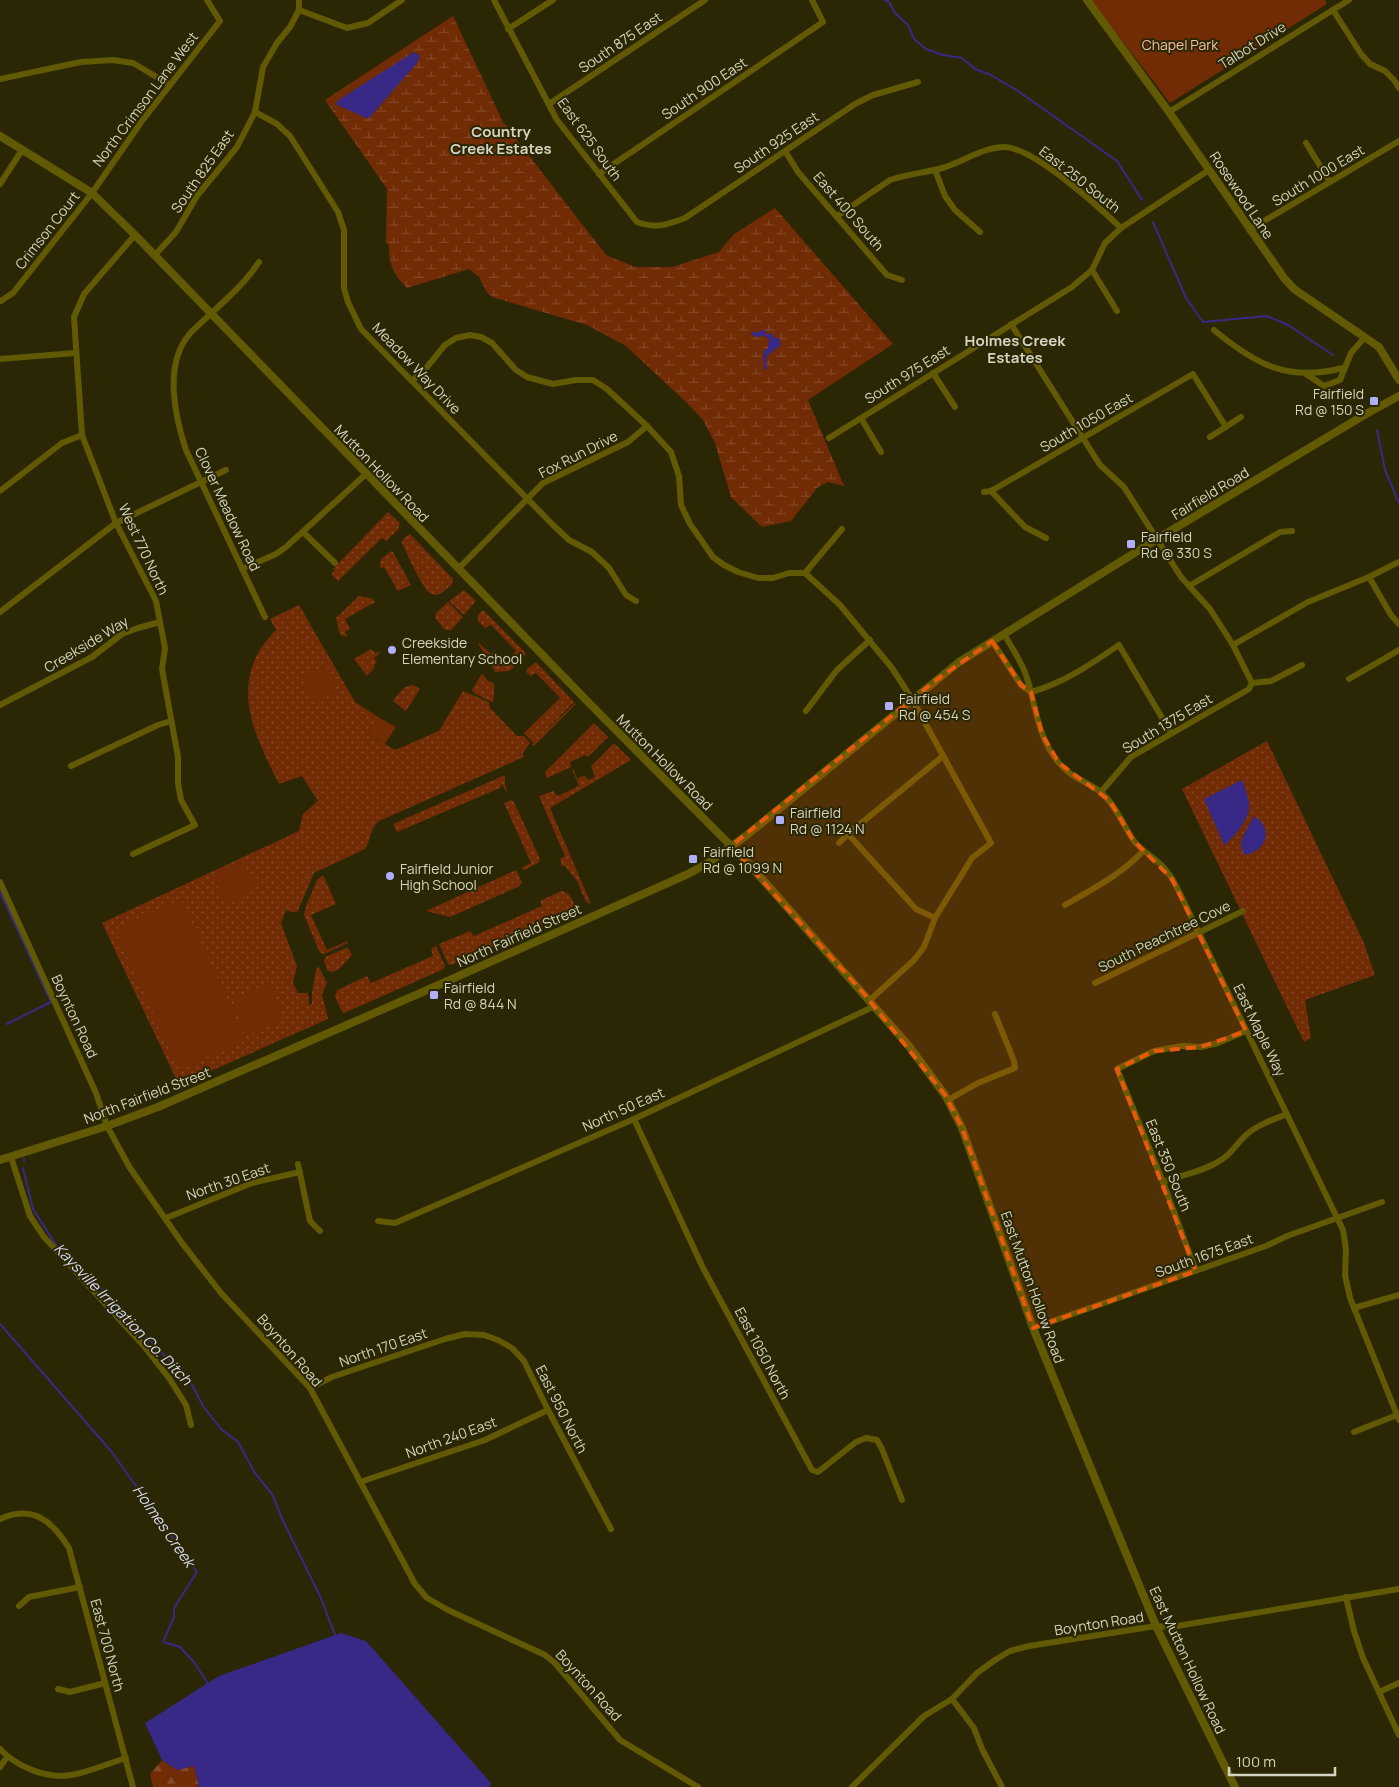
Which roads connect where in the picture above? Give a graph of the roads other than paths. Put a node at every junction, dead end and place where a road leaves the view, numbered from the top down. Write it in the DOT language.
graph roads {
  1 [pos="207,0"];
  2 [pos="299,0"];
  3 [pos="402,0"];
  4 [pos="494,0"];
  5 [pos="553,0"];
  6 [pos="705,0"];
  7 [pos="812,0"];
  8 [pos="1087,0"];
  9 [pos="1349,0"];
  10 [pos="299,10"];
  11 [pos="1333,10"];
  12 [pos="508,29"];
  13 [pos="0,79"];
  14 [pos="918,82"];
  15 [pos="170,86"];
  16 [pos="1399,88"];
  17 [pos="549,104"];
  18 [pos="254,112"];
  19 [pos="1169,112"];
  20 [pos="0,136"];
  21 [pos="1399,141"];
  22 [pos="1306,143"];
  23 [pos="22,150"];
  24 [pos="785,151"];
  25 [pos="935,170"];
  26 [pos="1209,170"];
  27 [pos="599,174"];
  28 [pos="1330,182"];
  29 [pos="0,184"];
  30 [pos="92,193"];
  31 [pos="836,216"];
  32 [pos="650,227"];
  33 [pos="1121,228"];
  34 [pos="1249,230"];
  35 [pos="980,232"];
  36 [pos="135,235"];
  37 [pos="155,255"];
  38 [pos="259,262"];
  39 [pos="1092,270"];
  40 [pos="902,280"];
  41 [pos="0,301"];
  42 [pos="1117,311"];
  43 [pos="211,314"];
  44 [pos="1011,324"];
  45 [pos="1214,330"];
  46 [pos="1365,337"];
  47 [pos="75,353"];
  48 [pos="0,359"];
  49 [pos="1343,368"];
  50 [pos="933,373"];
  51 [pos="1306,373"];
  52 [pos="1399,380"];
  53 [pos="412,381"];
  54 [pos="1399,396"];
  55 [pos="955,407"];
  56 [pos="861,418"];
  57 [pos="1241,418"];
  58 [pos="647,426"];
  59 [pos="1226,427"];
  60 [pos="82,435"];
  61 [pos="1210,437"];
  62 [pos="828,438"];
  63 [pos="1083,438"];
  64 [pos="881,452"];
  65 [pos="226,470"];
  66 [pos="366,474"];
  67 [pos="201,482"];
  68 [pos="0,491"];
  69 [pos="527,499"];
  70 [pos="116,522"];
  71 [pos="842,529"];
  72 [pos="1292,531"];
  73 [pos="303,532"];
  74 [pos="1046,538"];
  75 [pos="1157,539"];
  76 [pos="1399,562"];
  77 [pos="335,563"];
  78 [pos="458,569"];
  79 [pos="242,570"];
  80 [pos="805,573"];
  81 [pos="1369,577"];
  82 [pos="1189,586"];
  83 [pos="636,601"];
  84 [pos="0,612"];
  85 [pos="264,617"];
  86 [pos="160,622"];
  87 [pos="1399,624"];
  88 [pos="1004,634"];
  89 [pos="870,640"];
  90 [pos="992,641"];
  91 [pos="1233,645"];
  92 [pos="1399,650"];
  93 [pos="1302,665"];
  94 [pos="1350,679"];
  95 [pos="1252,683"];
  96 [pos="1032,692"];
  97 [pos="912,699"];
  98 [pos="0,705"];
  99 [pos="806,711"];
  100 [pos="171,721"];
  101 [pos="1172,733"];
  102 [pos="943,756"];
  103 [pos="71,766"];
  104 [pos="1101,792"];
  105 [pos="848,834"];
  106 [pos="839,843"];
  107 [pos="731,846"];
  108 [pos="1143,851"];
  109 [pos="133,854"];
  110 [pos="0,882"];
  111 [pos="1064,905"];
  112 [pos="1243,912"];
  113 [pos="935,918"];
  114 [pos="1198,933"];
  115 [pos="1095,983"];
  116 [pos="872,1003"];
  117 [pos="995,1014"];
  118 [pos="1246,1031"];
  119 [pos="948,1100"];
  120 [pos="1287,1114"];
  121 [pos="634,1119"];
  122 [pos="107,1126"];
  123 [pos="11,1157"];
  124 [pos="0,1160"];
  125 [pos="298,1164"];
  126 [pos="300,1172"];
  127 [pos="1164,1182"];
  128 [pos="1382,1202"];
  129 [pos="166,1218"];
  130 [pos="1338,1218"];
  131 [pos="378,1222"];
  132 [pos="320,1231"];
  133 [pos="1196,1271"];
  134 [pos="1399,1295"];
  135 [pos="1354,1308"];
  136 [pos="1033,1328"];
  137 [pos="465,1334"];
  138 [pos="310,1388"];
  139 [pos="548,1410"];
  140 [pos="1398,1417"];
  141 [pos="191,1425"];
  142 [pos="1354,1432"];
  143 [pos="360,1482"];
  144 [pos="902,1500"];
  145 [pos="0,1519"];
  146 [pos="611,1529"];
  147 [pos="80,1587"];
  148 [pos="1399,1589"];
  149 [pos="1346,1597"];
  150 [pos="19,1606"];
  151 [pos="1156,1626"];
  152 [pos="105,1683"];
  153 [pos="1399,1683"];
  154 [pos="58,1689"];
  155 [pos="1379,1692"];
  156 [pos="952,1699"];
  157 [pos="1399,1735"];
  158 [pos="0,1749"];
  159 [pos="7,1757"];
  160 [pos="126,1758"];
  161 [pos="0,1767"];
  162 [pos="133,1787"];
  163 [pos="698,1787"];
  164 [pos="852,1787"];
  165 [pos="1002,1787"];
  166 [pos="1235,1787"];
  1 -- 15 [label="street, North Crimson Lane West"];
  2 -- 10 [label="street"];
  3 -- 10 [label="street"];
  4 -- 12 [label="street, East 625 South"];
  5 -- 12 [label="street"];
  6 -- 17 [label="street, South 875 East"];
  7 -- 27 [label="street, South 900 East"];
  8 -- 19 [label="street, Rosewood Lane"];
  9 -- 11 [label="street, Talbot Drive"];
  10 -- 18 [label="street, South 825 East"];
  11 -- 16 [label="street"];
  11 -- 19 [label="street, Talbot Drive"];
  12 -- 17 [label="street, East 625 South"];
  13 -- 15 [label="street"];
  14 -- 24 [label="street, South 925 East"];
  15 -- 30 [label="street, North Crimson Lane West"];
  17 -- 27 [label="street, East 625 South"];
  18 -- 37 [label="street, South 825 East"];
  18 -- 53 [label="street, Meadow Way Drive"];
  19 -- 26 [label="street, Rosewood Lane"];
  20 -- 23 [label="street, Mutton Hollow Road"];
  21 -- 28 [label="street, South 1000 East"];
  22 -- 28 [label="street"];
  23 -- 29 [label="street"];
  23 -- 30 [label="street, Mutton Hollow Road"];
  24 -- 31 [label="street, East 400 South"];
  24 -- 32 [label="street, South 925 East"];
  25 -- 31 [label="street"];
  25 -- 33 [label="street, East 250 South"];
  25 -- 35 [label="street"];
  26 -- 33 [label="street, South 975 East"];
  26 -- 34 [label="street, Rosewood Lane"];
  27 -- 32 [label="street, East 625 South"];
  28 -- 34 [label="street, South 1000 East"];
  30 -- 36 [label="street, Mutton Hollow Road"];
  30 -- 41 [label="street, Crimson Court"];
  31 -- 40 [label="street, East 400 South"];
  33 -- 39 [label="street, South 975 East"];
  34 -- 46 [label="street, Rosewood Lane"];
  36 -- 37 [label="street, Mutton Hollow Road"];
  36 -- 47 [label="street, West 770 North"];
  37 -- 43 [label="street, Mutton Hollow Road"];
  38 -- 43 [label="street, Clover Meadow Road"];
  39 -- 42 [label="street"];
  39 -- 44 [label="street, South 975 East"];
  43 -- 66 [label="street, Mutton Hollow Road"];
  43 -- 67 [label="street, Clover Meadow Road"];
  44 -- 50 [label="street, South 975 East"];
  44 -- 63 [label="street"];
  45 -- 51 [label="street"];
  46 -- 49 [label="street"];
  46 -- 52 [label="street, Rosewood Lane"];
  47 -- 48 [label="street"];
  47 -- 60 [label="street, West 770 North"];
  49 -- 51 [label="street"];
  49 -- 51 [label="street"];
  50 -- 55 [label="street"];
  50 -- 56 [label="street, South 975 East"];
  53 -- 58 [label="street"];
  53 -- 69 [label="street, Meadow Way Drive"];
  54 -- 75 [label="street, Fairfield Road"];
  56 -- 62 [label="street, South 975 East"];
  56 -- 64 [label="street"];
  57 -- 59 [label="street"];
  58 -- 69 [label="street, Fox Run Drive"];
  58 -- 80 [label="street"];
  59 -- 61 [label="street"];
  59 -- 63 [label="street, South 1050 East"];
  60 -- 68 [label="street"];
  60 -- 70 [label="street, West 770 North"];
  63 -- 74 [label="street, South 1050 East"];
  63 -- 75 [label="street"];
  65 -- 67 [label="street"];
  66 -- 73 [label="street"];
  66 -- 78 [label="street, Mutton Hollow Road"];
  67 -- 70 [label="street"];
  67 -- 79 [label="street, Clover Meadow Road"];
  69 -- 78 [label="street, Fox Run Drive"];
  69 -- 83 [label="street, Meadow Way Drive"];
  70 -- 84 [label="street"];
  70 -- 86 [label="street, West 770 North"];
  71 -- 80 [label="street"];
  72 -- 82 [label="street"];
  73 -- 77 [label="street"];
  73 -- 79 [label="street"];
  75 -- 82 [label="street"];
  75 -- 88 [label="street, Fairfield Road"];
  76 -- 81 [label="street"];
  78 -- 107 [label="street, Mutton Hollow Road"];
  79 -- 85 [label="street, Clover Meadow Road"];
  80 -- 89 [label="street"];
  81 -- 87 [label="street"];
  81 -- 91 [label="street"];
  82 -- 91 [label="street"];
  86 -- 98 [label="street, Creekside Way"];
  86 -- 100 [label="street, West 770 North"];
  88 -- 90 [label="street, Fairfield Road"];
  88 -- 96 [label="street, East Maple Way"];
  89 -- 97 [label="street"];
  89 -- 99 [label="street"];
  90 -- 96 [label="street"];
  90 -- 97 [label="street, Fairfield Road"];
  91 -- 95 [label="street"];
  92 -- 94 [label="street"];
  93 -- 95 [label="street"];
  95 -- 101 [label="street, South 1375 East"];
  96 -- 101 [label="street"];
  96 -- 104 [label="street, East Maple Way"];
  97 -- 102 [label="street"];
  97 -- 107 [label="street, North Fairfield Street"];
  100 -- 103 [label="street"];
  100 -- 109 [label="street, West 770 North"];
  101 -- 104 [label="street, South 1375 East"];
  102 -- 105 [label="street"];
  102 -- 113 [label="street, North 50 East"];
  104 -- 108 [label="street, East Maple Way"];
  105 -- 106 [label="street"];
  105 -- 113 [label="street"];
  107 -- 116 [label="street, East Mutton Hollow Road"];
  107 -- 122 [label="street, North Fairfield Street"];
  108 -- 111 [label="street"];
  108 -- 114 [label="street, East Maple Way"];
  110 -- 122 [label="street, Boynton Road"];
  112 -- 114 [label="street, South Peachtree Cove"];
  113 -- 116 [label="street, North 50 East"];
  114 -- 115 [label="street, South Peachtree Cove"];
  114 -- 118 [label="street, East Maple Way"];
  116 -- 119 [label="street, East Mutton Hollow Road"];
  116 -- 121 [label="street, North 50 East"];
  117 -- 119 [label="street"];
  118 -- 120 [label="street, East Maple Way"];
  118 -- 127 [label="street, East 350 South"];
  119 -- 136 [label="street, East Mutton Hollow Road"];
  120 -- 127 [label="street"];
  120 -- 130 [label="street, East Maple Way"];
  121 -- 131 [label="street, North 50 East"];
  121 -- 144 [label="street, East 1050 North"];
  122 -- 123 [label="street, North Fairfield Street"];
  122 -- 129 [label="street, Boynton Road"];
  123 -- 124 [label="street"];
  123 -- 141 [label="street"];
  125 -- 126 [label="street"];
  126 -- 129 [label="street, North 30 East"];
  126 -- 132 [label="street"];
  127 -- 133 [label="street, East 350 South"];
  128 -- 130 [label="street, South 1675 East"];
  129 -- 138 [label="street, Boynton Road"];
  130 -- 133 [label="street, South 1675 East"];
  130 -- 135 [label="street, East Maple Way"];
  133 -- 136 [label="street, South 1675 East"];
  134 -- 135 [label="street"];
  135 -- 140 [label="street, East Maple Way"];
  136 -- 151 [label="street, East Mutton Hollow Road"];
  137 -- 138 [label="street, North 170 East"];
  137 -- 139 [label="street, East 950 North"];
  138 -- 143 [label="street, Boynton Road"];
  139 -- 143 [label="street, North 240 East"];
  139 -- 146 [label="street, East 950 North"];
  140 -- 142 [label="street"];
  143 -- 163 [label="street, Boynton Road"];
  145 -- 147 [label="street, East 700 North"];
  147 -- 150 [label="street"];
  147 -- 152 [label="street, East 700 North"];
  148 -- 149 [label="street, Boynton Road"];
  149 -- 151 [label="street, Boynton Road"];
  149 -- 155 [label="street"];
  151 -- 156 [label="street, Boynton Road"];
  151 -- 166 [label="street, East Mutton Hollow Road"];
  152 -- 154 [label="street"];
  152 -- 160 [label="street, East 700 North"];
  153 -- 155 [label="street"];
  155 -- 157 [label="street"];
  156 -- 164 [label="street, Boynton Road"];
  156 -- 165 [label="street"];
  158 -- 159 [label="street"];
  159 -- 160 [label="street"];
  159 -- 161 [label="street"];
  160 -- 162 [label="street, East 700 North"];
}
